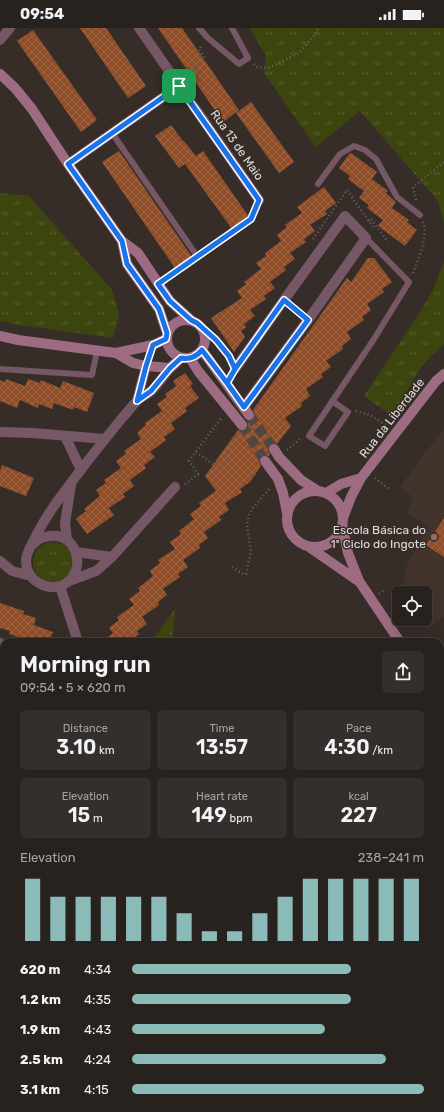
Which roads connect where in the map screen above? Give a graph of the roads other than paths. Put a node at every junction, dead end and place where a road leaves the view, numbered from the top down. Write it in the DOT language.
graph roads {
  1 [pos="10,28"];
  2 [pos="139,28"];
  3 [pos="199,28"];
  4 [pos="232,28"];
  5 [pos="0,40"];
  6 [pos="0,74"];
  7 [pos="179,86"];
  8 [pos="112,133"];
  9 [pos="68,164"];
  10 [pos="318,184"];
  11 [pos="259,200"];
  12 [pos="420,215"];
  13 [pos="366,238"];
  14 [pos="122,241"];
  15 [pos="197,256"];
  16 [pos="284,300"];
  17 [pos="191,320"];
  18 [pos="308,320"];
  19 [pos="202,328"];
  20 [pos="0,336"];
  21 [pos="167,336"];
  22 [pos="153,345"];
  23 [pos="202,350"];
  24 [pos="97,351"];
  25 [pos="116,353"];
  26 [pos="185,358"];
  27 [pos="146,366"];
  28 [pos="170,368"];
  29 [pos="0,369"];
  30 [pos="235,369"];
  31 [pos="444,374"];
  32 [pos="227,383"];
  33 [pos="137,401"];
  34 [pos="332,401"];
  35 [pos="242,426"];
  36 [pos="0,432"];
  37 [pos="66,436"];
  38 [pos="105,439"];
  39 [pos="276,453"];
  40 [pos="265,461"];
  41 [pos="81,470"];
  42 [pos="364,475"];
  43 [pos="72,482"];
  44 [pos="175,487"];
  45 [pos="322,492"];
  46 [pos="287,513"];
  47 [pos="343,521"];
  48 [pos="66,540"];
  49 [pos="31,546"];
  50 [pos="309,547"];
  51 [pos="76,552"];
  52 [pos="112,557"];
  53 [pos="0,561"];
  54 [pos="30,576"];
  55 [pos="359,581"];
  56 [pos="65,583"];
  57 [pos="77,638"];
  58 [pos="397,638"];
  1 -- 5 [label="street"];
  2 -- 7 [label="street, Rua 13 de Maio"];
  3 -- 4 [label="lane"];
  6 -- 9 [label="street"];
  7 -- 8 [label="street"];
  7 -- 11 [label="street, Rua 13 de Maio"];
  8 -- 9 [label="street"];
  8 -- 15 [label="lane"];
  9 -- 14 [label="street"];
  10 -- 12 [label="lane"];
  13 -- 16 [label="street"];
  13 -- 18 [label="street"];
  13 -- 34 [label="lane"];
  14 -- 17 [label="street"];
  14 -- 21 [label="street"];
  16 -- 18 [label="lane"];
  16 -- 30 [label="street"];
  17 -- 19 [label="street"];
  17 -- 21 [label="street"];
  18 -- 32 [label="street"];
  19 -- 23 [label="street"];
  19 -- 30 [label="lane"];
  20 -- 24 [label="street"];
  21 -- 22 [label="street"];
  21 -- 26 [label="street"];
  22 -- 25 [label="street"];
  22 -- 27 [label="lane"];
  23 -- 26 [label="street"];
  23 -- 32 [label="street"];
  24 -- 25 [label="street"];
  24 -- 29 [label="lane"];
  25 -- 27 [label="street"];
  26 -- 28 [label="street"];
  26 -- 35 [label="street"];
  27 -- 28 [label="street"];
  27 -- 33 [label="street"];
  28 -- 33 [label="street"];
  30 -- 32 [label="lane"];
  31 -- 42 [label="street, Rua da Liberdade"];
  33 -- 38 [label="street"];
  34 -- 34 [label="lane"];
  36 -- 37 [label="street"];
  37 -- 38 [label="street"];
  37 -- 41 [label="street"];
  38 -- 41 [label="street"];
  39 -- 45 [label="street"];
  40 -- 46 [label="street"];
  41 -- 43 [label="street"];
  42 -- 45 [label="street"];
  42 -- 47 [label="street, Rua da Liberdade"];
  43 -- 48 [label="street"];
  43 -- 49 [label="street"];
  44 -- 52 [label="street"];
  45 -- 46 [label="street"];
  45 -- 47 [label="street"];
  46 -- 50 [label="street"];
  47 -- 50 [label="street"];
  47 -- 55 [label="street"];
  48 -- 49 [label="street"];
  48 -- 51 [label="street"];
  49 -- 54 [label="street"];
  50 -- 55 [label="street"];
  51 -- 52 [label="street"];
  51 -- 56 [label="street"];
  52 -- 56 [label="street"];
  53 -- 54 [label="street"];
  54 -- 56 [label="street"];
  55 -- 58 [label="street"];
  56 -- 57 [label="street"];
}
